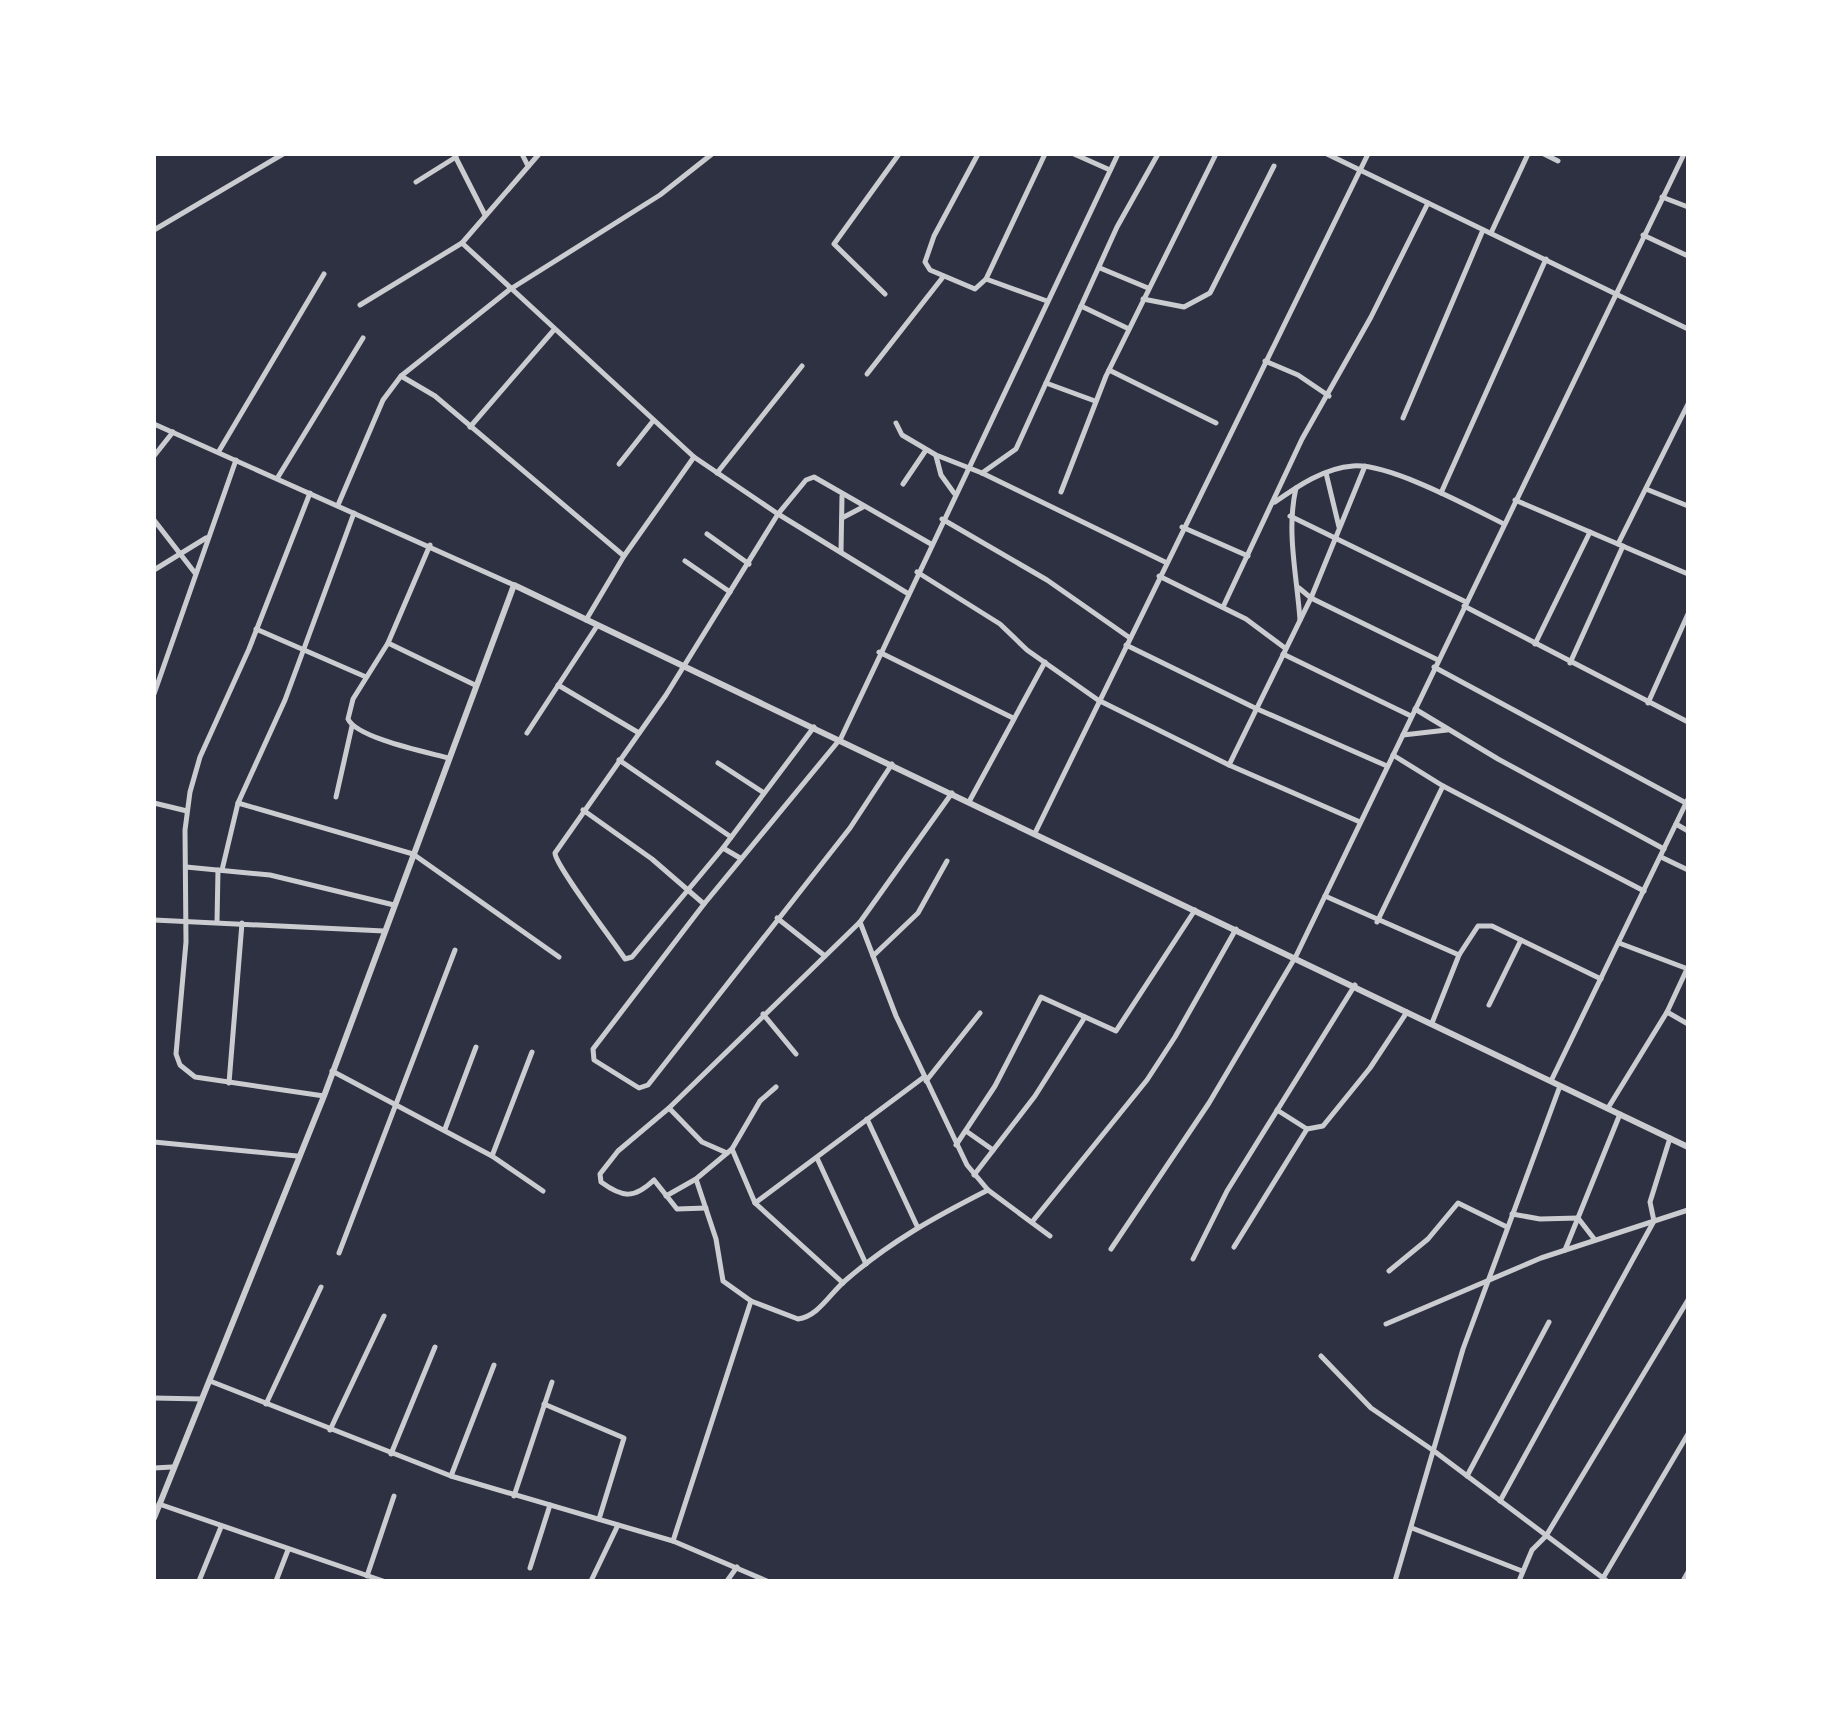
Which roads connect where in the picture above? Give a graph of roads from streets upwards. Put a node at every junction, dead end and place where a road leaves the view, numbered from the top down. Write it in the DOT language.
graph roads {
  1 [pos="283,154"];
  2 [pos="522,154"];
  3 [pos="539,154"];
  4 [pos="712,154"];
  5 [pos="899,154"];
  6 [pos="978,154"];
  7 [pos="1045,154"];
  8 [pos="1074,154"];
  9 [pos="1118,154"];
  10 [pos="1158,154"];
  11 [pos="1216,154"];
  12 [pos="1327,154"];
  13 [pos="1368,154"];
  14 [pos="1528,154"];
  15 [pos="1544,154"];
  16 [pos="1684,154"];
  17 [pos="455,156"];
  18 [pos="1558,161"];
  19 [pos="528,166"];
  20 [pos="1274,166"];
  21 [pos="1110,170"];
  22 [pos="1360,171"];
  23 [pos="416,182"];
  24 [pos="1662,197"];
  25 [pos="1428,203"];
  26 [pos="1688,207"];
  27 [pos="485,215"];
  28 [pos="154,230"];
  29 [pos="1483,230"];
  30 [pos="1491,233"];
  31 [pos="1643,235"];
  32 [pos="462,243"];
  33 [pos="1688,256"];
  34 [pos="1546,259"];
  35 [pos="1100,268"];
  36 [pos="324,274"];
  37 [pos="943,277"];
  38 [pos="986,279"];
  39 [pos="1148,288"];
  40 [pos="509,290"];
  41 [pos="1615,293"];
  42 [pos="885,294"];
  43 [pos="1143,299"];
  44 [pos="1047,301"];
  45 [pos="360,305"];
  46 [pos="1081,306"];
  47 [pos="1129,329"];
  48 [pos="1688,329"];
  49 [pos="553,331"];
  50 [pos="363,338"];
  51 [pos="1265,361"];
  52 [pos="802,366"];
  53 [pos="1109,370"];
  54 [pos="867,374"];
  55 [pos="401,376"];
  56 [pos="1046,383"];
  57 [pos="1329,396"];
  58 [pos="1095,401"];
  59 [pos="1688,404"];
  60 [pos="1403,418"];
  61 [pos="653,421"];
  62 [pos="896,423"];
  63 [pos="1216,423"];
  64 [pos="154,424"];
  65 [pos="470,427"];
  66 [pos="173,432"];
  67 [pos="926,450"];
  68 [pos="219,451"];
  69 [pos="936,455"];
  70 [pos="154,456"];
  71 [pos="694,457"];
  72 [pos="236,460"];
  73 [pos="619,464"];
  74 [pos="1365,466"];
  75 [pos="967,468"];
  76 [pos="717,473"];
  77 [pos="982,473"];
  78 [pos="1326,473"];
  79 [pos="278,477"];
  80 [pos="903,484"];
  81 [pos="1296,487"];
  82 [pos="1646,489"];
  83 [pos="1061,492"];
  84 [pos="310,493"];
  85 [pos="955,493"];
  86 [pos="1441,493"];
  87 [pos="842,496"];
  88 [pos="1515,500"];
  89 [pos="1274,502"];
  90 [pos="338,505"];
  91 [pos="1688,506"];
  92 [pos="863,507"];
  93 [pos="354,513"];
  94 [pos="778,514"];
  95 [pos="1290,516"];
  96 [pos="842,519"];
  97 [pos="942,519"];
  98 [pos="154,520"];
  99 [pos="1504,524"];
  100 [pos="1182,527"];
  101 [pos="1339,529"];
  102 [pos="1590,532"];
  103 [pos="707,534"];
  104 [pos="1336,537"];
  105 [pos="206,538"];
  106 [pos="931,544"];
  107 [pos="430,545"];
  108 [pos="1621,545"];
  109 [pos="841,552"];
  110 [pos="180,553"];
  111 [pos="624,556"];
  112 [pos="1248,556"];
  113 [pos="685,561"];
  114 [pos="1165,562"];
  115 [pos="749,564"];
  116 [pos="154,570"];
  117 [pos="917,572"];
  118 [pos="196,573"];
  119 [pos="1688,574"];
  120 [pos="1159,576"];
  121 [pos="514,585"];
  122 [pos="1299,588"];
  123 [pos="730,592"];
  124 [pos="907,593"];
  125 [pos="1311,598"];
  126 [pos="1465,604"];
  127 [pos="1223,607"];
  128 [pos="1688,614"];
  129 [pos="585,621"];
  130 [pos="1300,621"];
  131 [pos="597,626"];
  132 [pos="256,629"];
  133 [pos="1130,638"];
  134 [pos="388,643"];
  135 [pos="1535,644"];
  136 [pos="1126,645"];
  137 [pos="1284,651"];
  138 [pos="303,652"];
  139 [pos="879,652"];
  140 [pos="1438,660"];
  141 [pos="1045,662"];
  142 [pos="1570,663"];
  143 [pos="1434,667"];
  144 [pos="683,668"];
  145 [pos="366,677"];
  146 [pos="475,685"];
  147 [pos="558,685"];
  148 [pos="154,694"];
  149 [pos="1098,700"];
  150 [pos="1648,703"];
  151 [pos="1255,708"];
  152 [pos="1415,709"];
  153 [pos="1411,716"];
  154 [pos="1013,718"];
  155 [pos="1688,722"];
  156 [pos="352,726"];
  157 [pos="814,727"];
  158 [pos="1447,730"];
  159 [pos="527,733"];
  160 [pos="639,733"];
  161 [pos="1402,735"];
  162 [pos="841,738"];
  163 [pos="1393,755"];
  164 [pos="448,758"];
  165 [pos="619,760"];
  166 [pos="718,763"];
  167 [pos="892,764"];
  168 [pos="1229,765"];
  169 [pos="1387,766"];
  170 [pos="1443,786"];
  171 [pos="953,792"];
  172 [pos="764,794"];
  173 [pos="336,797"];
  174 [pos="970,800"];
  175 [pos="1687,801"];
  176 [pos="154,803"];
  177 [pos="238,803"];
  178 [pos="583,810"];
  179 [pos="187,811"];
  180 [pos="1360,822"];
  181 [pos="1676,824"];
  182 [pos="1688,831"];
  183 [pos="1035,833"];
  184 [pos="731,837"];
  185 [pos="723,848"];
  186 [pos="1664,849"];
  187 [pos="413,854"];
  188 [pos="1661,857"];
  189 [pos="740,858"];
  190 [pos="947,861"];
  191 [pos="186,867"];
  192 [pos="220,870"];
  193 [pos="1688,870"];
  194 [pos="688,890"];
  195 [pos="1644,891"];
  196 [pos="1325,896"];
  197 [pos="704,904"];
  198 [pos="394,905"];
  199 [pos="1196,909"];
  200 [pos="777,918"];
  201 [pos="154,920"];
  202 [pos="185,920"];
  203 [pos="217,922"];
  204 [pos="860,922"];
  205 [pos="1377,922"];
  206 [pos="242,923"];
  207 [pos="1237,928"];
  208 [pos="384,931"];
  209 [pos="1521,940"];
  210 [pos="1619,943"];
  211 [pos="455,950"];
  212 [pos="1459,955"];
  213 [pos="825,956"];
  214 [pos="873,956"];
  215 [pos="1296,956"];
  216 [pos="559,957"];
  217 [pos="1688,969"];
  218 [pos="1601,979"];
  219 [pos="1355,985"];
  220 [pos="1489,1005"];
  221 [pos="1408,1011"];
  222 [pos="1667,1012"];
  223 [pos="980,1013"];
  224 [pos="763,1014"];
  225 [pos="1085,1017"];
  226 [pos="1432,1023"];
  227 [pos="1688,1024"];
  228 [pos="476,1047"];
  229 [pos="532,1052"];
  230 [pos="796,1054"];
  231 [pos="332,1071"];
  232 [pos="925,1079"];
  233 [pos="1551,1081"];
  234 [pos="229,1083"];
  235 [pos="1560,1086"];
  236 [pos="776,1087"];
  237 [pos="324,1096"];
  238 [pos="395,1103"];
  239 [pos="669,1108"];
  240 [pos="1608,1108"];
  241 [pos="1277,1110"];
  242 [pos="1620,1114"];
  243 [pos="867,1119"];
  244 [pos="445,1129"];
  245 [pos="1307,1129"];
  246 [pos="966,1131"];
  247 [pos="1670,1138"];
  248 [pos="154,1142"];
  249 [pos="956,1145"];
  250 [pos="1688,1147"];
  251 [pos="993,1150"];
  252 [pos="730,1151"];
  253 [pos="297,1156"];
  254 [pos="492,1156"];
  255 [pos="817,1158"];
  256 [pos="974,1175"];
  257 [pos="696,1179"];
  258 [pos="988,1190"];
  259 [pos="543,1191"];
  260 [pos="666,1196"];
  261 [pos="755,1203"];
  262 [pos="706,1208"];
  263 [pos="1688,1210"];
  264 [pos="1512,1214"];
  265 [pos="1578,1218"];
  266 [pos="1654,1221"];
  267 [pos="1032,1222"];
  268 [pos="917,1226"];
  269 [pos="1507,1227"];
  270 [pos="1050,1236"];
  271 [pos="1595,1240"];
  272 [pos="1234,1247"];
  273 [pos="1111,1249"];
  274 [pos="1565,1250"];
  275 [pos="339,1253"];
  276 [pos="1193,1259"];
  277 [pos="866,1264"];
  278 [pos="1389,1271"];
  279 [pos="1490,1282"];
  280 [pos="843,1283"];
  281 [pos="321,1287"];
  282 [pos="1688,1300"];
  283 [pos="751,1301"];
  284 [pos="384,1316"];
  285 [pos="1549,1322"];
  286 [pos="1386,1324"];
  287 [pos="435,1347"];
  288 [pos="1321,1356"];
  289 [pos="494,1365"];
  290 [pos="210,1381"];
  291 [pos="552,1382"];
  292 [pos="154,1398"];
  293 [pos="202,1399"];
  294 [pos="266,1404"];
  295 [pos="544,1404"];
  296 [pos="330,1430"];
  297 [pos="1688,1434"];
  298 [pos="1434,1451"];
  299 [pos="391,1454"];
  300 [pos="172,1467"];
  301 [pos="154,1468"];
  302 [pos="451,1476"];
  303 [pos="1467,1476"];
  304 [pos="394,1496"];
  305 [pos="514,1496"];
  306 [pos="1500,1501"];
  307 [pos="159,1504"];
  308 [pos="550,1505"];
  309 [pos="154,1518"];
  310 [pos="599,1519"];
  311 [pos="618,1525"];
  312 [pos="221,1527"];
  313 [pos="1412,1528"];
  314 [pos="1546,1536"];
  315 [pos="673,1541"];
  316 [pos="288,1550"];
  317 [pos="737,1567"];
  318 [pos="530,1568"];
  319 [pos="1522,1571"];
  320 [pos="1688,1572"];
  321 [pos="367,1576"];
  322 [pos="1605,1580"];
  323 [pos="199,1581"];
  324 [pos="276,1581"];
  325 [pos="383,1581"];
  326 [pos="591,1581"];
  327 [pos="727,1581"];
  328 [pos="767,1581"];
  329 [pos="1395,1581"];
  330 [pos="1519,1581"];
  331 [pos="1683,1581"];
  1 -- 28 [label="street"];
  2 -- 19 [label="street"];
  3 -- 19 [label="street"];
  4 -- 40 [label="street"];
  5 -- 42 [label="street"];
  6 -- 37 [label="street"];
  7 -- 38 [label="street"];
  8 -- 21 [label="street"];
  9 -- 21 [label="street"];
  10 -- 35 [label="street"];
  11 -- 39 [label="street"];
  12 -- 22 [label="street"];
  13 -- 22 [label="street"];
  14 -- 30 [label="street"];
  15 -- 18 [label="street"];
  16 -- 24 [label="street"];
  17 -- 23 [label="street"];
  17 -- 27 [label="street"];
  19 -- 27 [label="street"];
  20 -- 43 [label="street"];
  21 -- 44 [label="street"];
  22 -- 25 [label="street"];
  22 -- 51 [label="street"];
  24 -- 26 [label="street"];
  24 -- 31 [label="street"];
  25 -- 29 [label="street"];
  25 -- 57 [label="street"];
  27 -- 32 [label="street"];
  29 -- 30 [label="street"];
  29 -- 60 [label="street"];
  30 -- 34 [label="street"];
  31 -- 33 [label="street"];
  31 -- 41 [label="street"];
  32 -- 40 [label="street"];
  32 -- 45 [label="street"];
  34 -- 41 [label="street"];
  34 -- 86 [label="street"];
  35 -- 39 [label="street"];
  35 -- 46 [label="street"];
  36 -- 68 [label="street"];
  37 -- 38 [label="street"];
  37 -- 54 [label="street"];
  38 -- 44 [label="street"];
  39 -- 43 [label="street"];
  40 -- 49 [label="street"];
  40 -- 55 [label="street"];
  41 -- 48 [label="street"];
  41 -- 88 [label="street"];
  43 -- 47 [label="street"];
  44 -- 75 [label="street"];
  46 -- 47 [label="street"];
  46 -- 56 [label="street"];
  47 -- 53 [label="street"];
  49 -- 61 [label="street"];
  49 -- 65 [label="street"];
  50 -- 79 [label="street"];
  51 -- 57 [label="street"];
  51 -- 100 [label="street"];
  52 -- 76 [label="street"];
  53 -- 58 [label="street"];
  53 -- 63 [label="street"];
  55 -- 65 [label="street"];
  55 -- 90 [label="street"];
  56 -- 58 [label="street"];
  56 -- 77 [label="street"];
  57 -- 89 [label="street"];
  58 -- 83 [label="street"];
  59 -- 82 [label="street"];
  61 -- 71 [label="street"];
  61 -- 73 [label="street"];
  62 -- 67 [label="street"];
  64 -- 66 [label="street"];
  65 -- 111 [label="street"];
  66 -- 68 [label="street"];
  66 -- 70 [label="street"];
  67 -- 69 [label="street"];
  67 -- 80 [label="street"];
  68 -- 72 [label="street"];
  69 -- 75 [label="street"];
  69 -- 85 [label="street"];
  71 -- 76 [label="street"];
  71 -- 111 [label="street"];
  72 -- 79 [label="street"];
  72 -- 105 [label="street"];
  74 -- 78 [label="street"];
  74 -- 86 [label="street"];
  74 -- 101 [label="street"];
  75 -- 77 [label="street"];
  75 -- 85 [label="street"];
  76 -- 94 [label="street"];
  77 -- 114 [label="street"];
  78 -- 81 [label="street"];
  78 -- 101 [label="street"];
  79 -- 84 [label="street"];
  81 -- 89 [label="street"];
  81 -- 95 [label="street"];
  82 -- 91 [label="street"];
  82 -- 108 [label="street"];
  84 -- 90 [label="street"];
  84 -- 132 [label="street"];
  85 -- 97 [label="street"];
  86 -- 99 [label="street"];
  87 -- 92 [label="street"];
  87 -- 94 [label="street"];
  87 -- 96 [label="street"];
  88 -- 99 [label="street"];
  88 -- 102 [label="street"];
  89 -- 112 [label="street"];
  90 -- 93 [label="street"];
  92 -- 96 [label="street"];
  92 -- 106 [label="street"];
  93 -- 107 [label="street"];
  93 -- 138 [label="street"];
  94 -- 109 [label="street"];
  94 -- 115 [label="street"];
  95 -- 104 [label="street"];
  95 -- 122 [label="street"];
  96 -- 109 [label="street"];
  97 -- 106 [label="street"];
  97 -- 133 [label="street"];
  98 -- 110 [label="street"];
  99 -- 126 [label="street"];
  100 -- 112 [label="street"];
  100 -- 114 [label="street"];
  101 -- 104 [label="street"];
  102 -- 108 [label="street"];
  102 -- 135 [label="street"];
  103 -- 115 [label="street"];
  104 -- 125 [label="street"];
  104 -- 126 [label="street"];
  105 -- 110 [label="street"];
  105 -- 118 [label="street"];
  106 -- 117 [label="street"];
  107 -- 121 [label="street"];
  107 -- 134 [label="street"];
  108 -- 119 [label="street"];
  108 -- 142 [label="street"];
  109 -- 124 [label="street"];
  110 -- 116 [label="street"];
  110 -- 118 [label="street"];
  111 -- 129 [label="street"];
  112 -- 127 [label="street"];
  113 -- 123 [label="street"];
  114 -- 120 [label="street"];
  115 -- 123 [label="street"];
  117 -- 124 [label="street"];
  117 -- 141 [label="street"];
  118 -- 148 [label="street"];
  120 -- 127 [label="street"];
  120 -- 133 [label="street"];
  121 -- 129 [label="street"];
  121 -- 146 [label="street"];
  122 -- 125 [label="street"];
  122 -- 130 [label="street"];
  123 -- 144 [label="street"];
  124 -- 139 [label="street"];
  125 -- 130 [label="street"];
  125 -- 140 [label="street"];
  126 -- 135 [label="street"];
  126 -- 140 [label="street"];
  127 -- 137 [label="street"];
  128 -- 150 [label="street"];
  129 -- 131 [label="street"];
  130 -- 137 [label="street"];
  131 -- 144 [label="street"];
  131 -- 147 [label="street"];
  132 -- 138 [label="street"];
  132 -- 179 [label="street"];
  133 -- 136 [label="street"];
  134 -- 145 [label="street"];
  134 -- 146 [label="street"];
  135 -- 142 [label="street"];
  136 -- 149 [label="street"];
  136 -- 151 [label="street"];
  137 -- 151 [label="street"];
  137 -- 153 [label="street"];
  138 -- 145 [label="street"];
  138 -- 177 [label="street"];
  139 -- 154 [label="street"];
  139 -- 162 [label="street"];
  140 -- 143 [label="street"];
  141 -- 149 [label="street"];
  141 -- 154 [label="street"];
  142 -- 150 [label="street"];
  143 -- 152 [label="street"];
  143 -- 175 [label="street"];
  144 -- 157 [label="street"];
  144 -- 160 [label="street"];
  145 -- 156 [label="street"];
  146 -- 164 [label="street"];
  147 -- 159 [label="street"];
  147 -- 160 [label="street"];
  149 -- 168 [label="street"];
  149 -- 183 [label="street"];
  150 -- 155 [label="street"];
  151 -- 168 [label="street"];
  151 -- 169 [label="street"];
  152 -- 153 [label="street"];
  152 -- 158 [label="street"];
  153 -- 161 [label="street"];
  154 -- 174 [label="street"];
  156 -- 164 [label="street"];
  156 -- 173 [label="street"];
  157 -- 162 [label="street"];
  157 -- 172 [label="street"];
  158 -- 161 [label="street"];
  158 -- 186 [label="street"];
  160 -- 165 [label="street"];
  161 -- 163 [label="street"];
  162 -- 167 [label="street"];
  162 -- 189 [label="street"];
  163 -- 169 [label="street"];
  163 -- 170 [label="street"];
  164 -- 187 [label="street"];
  165 -- 178 [label="street"];
  165 -- 184 [label="street"];
  166 -- 172 [label="street"];
  167 -- 171 [label="street"];
  167 -- 200 [label="street"];
  168 -- 180 [label="street"];
  169 -- 180 [label="street"];
  170 -- 195 [label="street"];
  170 -- 205 [label="street"];
  171 -- 174 [label="street"];
  171 -- 204 [label="street"];
  172 -- 184 [label="street"];
  174 -- 183 [label="street"];
  175 -- 181 [label="street"];
  176 -- 179 [label="street"];
  177 -- 187 [label="street"];
  177 -- 192 [label="street"];
  178 -- 194 [label="street"];
  178 -- 194 [label="street"];
  179 -- 191 [label="street"];
  180 -- 196 [label="street"];
  181 -- 182 [label="street"];
  181 -- 186 [label="street"];
  183 -- 199 [label="street"];
  184 -- 185 [label="street"];
  185 -- 189 [label="street"];
  185 -- 194 [label="street"];
  186 -- 188 [label="street"];
  187 -- 198 [label="street"];
  187 -- 216 [label="street"];
  188 -- 193 [label="street"];
  188 -- 195 [label="street"];
  189 -- 197 [label="street"];
  190 -- 214 [label="street"];
  191 -- 192 [label="street"];
  191 -- 202 [label="street"];
  192 -- 198 [label="street"];
  192 -- 203 [label="street"];
  194 -- 197 [label="street"];
  195 -- 210 [label="street"];
  196 -- 205 [label="street"];
  196 -- 215 [label="street"];
  197 -- 200 [label="street"];
  198 -- 208 [label="street"];
  199 -- 207 [label="street"];
  199 -- 225 [label="street"];
  200 -- 213 [label="street"];
  201 -- 202 [label="street"];
  202 -- 203 [label="street"];
  202 -- 234 [label="street"];
  203 -- 206 [label="street"];
  204 -- 213 [label="street"];
  204 -- 214 [label="street"];
  205 -- 212 [label="street"];
  206 -- 208 [label="street"];
  206 -- 234 [label="street"];
  207 -- 215 [label="street"];
  207 -- 267 [label="street"];
  208 -- 231 [label="street"];
  209 -- 212 [label="street"];
  209 -- 218 [label="street"];
  209 -- 220 [label="street"];
  210 -- 217 [label="street"];
  210 -- 218 [label="street"];
  211 -- 238 [label="street"];
  212 -- 226 [label="street"];
  213 -- 224 [label="street"];
  214 -- 232 [label="street"];
  215 -- 219 [label="street"];
  215 -- 273 [label="street"];
  217 -- 222 [label="street"];
  218 -- 233 [label="street"];
  219 -- 221 [label="street"];
  219 -- 241 [label="street"];
  221 -- 226 [label="street"];
  221 -- 245 [label="street"];
  222 -- 227 [label="street"];
  222 -- 240 [label="street"];
  223 -- 232 [label="street"];
  224 -- 230 [label="street"];
  224 -- 239 [label="street"];
  225 -- 246 [label="street"];
  225 -- 251 [label="street"];
  226 -- 233 [label="street"];
  228 -- 244 [label="street"];
  229 -- 254 [label="street"];
  231 -- 237 [label="street"];
  231 -- 238 [label="street"];
  232 -- 243 [label="street"];
  232 -- 249 [label="street"];
  233 -- 235 [label="street"];
  234 -- 237 [label="street"];
  235 -- 240 [label="street"];
  235 -- 264 [label="street"];
  236 -- 252 [label="street"];
  237 -- 253 [label="street"];
  238 -- 244 [label="street"];
  238 -- 275 [label="street"];
  239 -- 252 [label="street"];
  239 -- 260 [label="street"];
  240 -- 242 [label="street"];
  241 -- 245 [label="street"];
  241 -- 276 [label="street"];
  242 -- 247 [label="street"];
  242 -- 265 [label="street"];
  243 -- 255 [label="street"];
  243 -- 268 [label="street"];
  244 -- 254 [label="street"];
  245 -- 272 [label="street"];
  246 -- 249 [label="street"];
  246 -- 251 [label="street"];
  247 -- 250 [label="street"];
  247 -- 266 [label="street"];
  248 -- 253 [label="street"];
  249 -- 256 [label="street"];
  251 -- 256 [label="street"];
  252 -- 257 [label="street"];
  252 -- 261 [label="street"];
  253 -- 290 [label="street"];
  254 -- 259 [label="street"];
  255 -- 261 [label="street"];
  255 -- 277 [label="street"];
  256 -- 258 [label="street"];
  257 -- 260 [label="street"];
  257 -- 262 [label="street"];
  258 -- 267 [label="street"];
  258 -- 268 [label="street"];
  260 -- 262 [label="street"];
  261 -- 280 [label="street"];
  262 -- 283 [label="street"];
  263 -- 266 [label="street"];
  264 -- 265 [label="street"];
  264 -- 269 [label="street"];
  265 -- 271 [label="street"];
  265 -- 274 [label="street"];
  266 -- 271 [label="street"];
  266 -- 306 [label="street"];
  267 -- 270 [label="street"];
  268 -- 277 [label="street"];
  269 -- 278 [label="street"];
  269 -- 279 [label="street"];
  271 -- 274 [label="street"];
  274 -- 279 [label="street"];
  277 -- 280 [label="street"];
  279 -- 286 [label="street"];
  279 -- 298 [label="street"];
  280 -- 283 [label="street"];
  281 -- 294 [label="street"];
  282 -- 314 [label="street"];
  283 -- 315 [label="street"];
  284 -- 296 [label="street"];
  285 -- 303 [label="street"];
  287 -- 299 [label="street"];
  288 -- 298 [label="street"];
  289 -- 302 [label="street"];
  290 -- 293 [label="street"];
  290 -- 294 [label="street"];
  291 -- 295 [label="street"];
  292 -- 293 [label="street"];
  293 -- 300 [label="street"];
  294 -- 296 [label="street"];
  295 -- 305 [label="street"];
  295 -- 310 [label="street"];
  296 -- 299 [label="street"];
  297 -- 322 [label="street"];
  298 -- 303 [label="street"];
  298 -- 313 [label="street"];
  299 -- 302 [label="street"];
  300 -- 301 [label="street"];
  300 -- 307 [label="street"];
  302 -- 305 [label="street"];
  303 -- 306 [label="street"];
  304 -- 321 [label="street"];
  305 -- 308 [label="street"];
  306 -- 314 [label="street"];
  307 -- 309 [label="street"];
  307 -- 312 [label="street"];
  308 -- 310 [label="street"];
  308 -- 318 [label="street"];
  310 -- 311 [label="street"];
  311 -- 315 [label="street"];
  311 -- 326 [label="street"];
  312 -- 316 [label="street"];
  312 -- 323 [label="street"];
  313 -- 319 [label="street"];
  313 -- 329 [label="street"];
  314 -- 319 [label="street"];
  314 -- 322 [label="street"];
  315 -- 317 [label="street"];
  316 -- 321 [label="street"];
  316 -- 324 [label="street"];
  317 -- 327 [label="street"];
  317 -- 328 [label="street"];
  319 -- 330 [label="street"];
  320 -- 331 [label="street"];
  321 -- 325 [label="street"];
}
